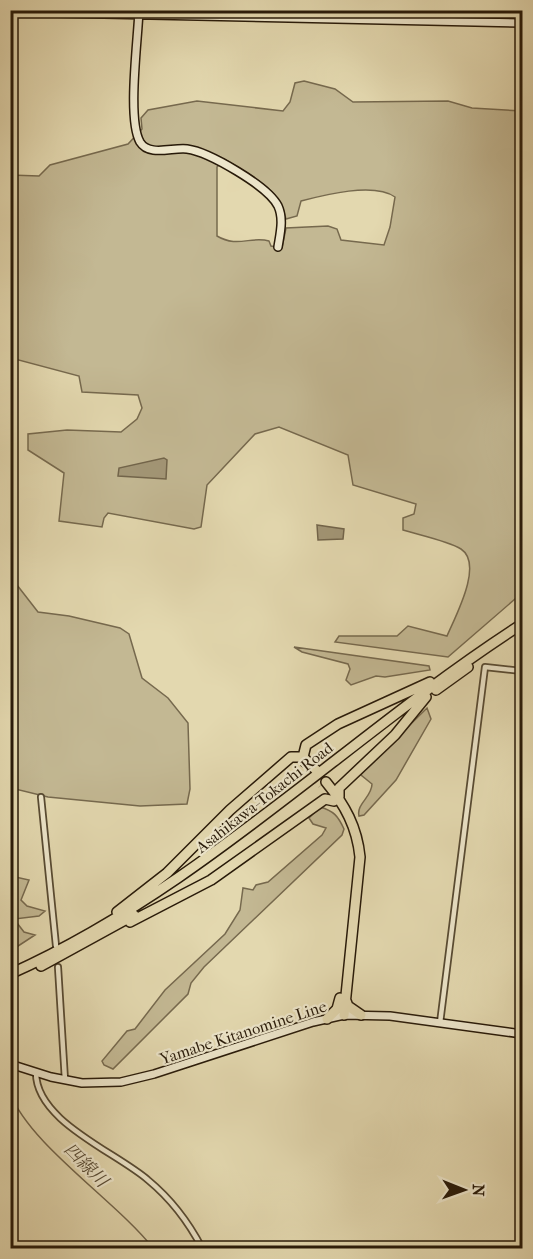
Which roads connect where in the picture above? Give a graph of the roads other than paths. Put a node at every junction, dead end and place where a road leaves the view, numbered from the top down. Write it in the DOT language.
graph roads {
  1 [pos="10,12"];
  2 [pos="139,12"];
  3 [pos="522,23"];
  4 [pos="278,247"];
  5 [pos="522,624"];
  6 [pos="522,630"];
  7 [pos="522,671"];
  8 [pos="448,673"];
  9 [pos="426,697"];
  10 [pos="303,757"];
  11 [pos="314,772"];
  12 [pos="324,784"];
  13 [pos="41,797"];
  14 [pos="336,799"];
  15 [pos="93,935"];
  16 [pos="56,946"];
  17 [pos="58,967"];
  18 [pos="10,974"];
  19 [pos="10,980"];
  20 [pos="343,998"];
  21 [pos="361,1014"];
  22 [pos="342,1016"];
  23 [pos="327,1019"];
  24 [pos="440,1023"];
  25 [pos="522,1034"];
  26 [pos="10,1064"];
  27 [pos="36,1072"];
  28 [pos="65,1080"];
  29 [pos="202,1248"];
  1 -- 2 [label="street"];
  2 -- 3 [label="street"];
  2 -- 4 [label="street"];
  5 -- 8 [label="highway, Asahikawa-Tokachi Road"];
  6 -- 9 [label="highway, Asahikawa-Tokachi Road"];
  7 -- 24 [label="street"];
  8 -- 10 [label="highway"];
  8 -- 15 [label="highway, Asahikawa-Tokachi Road"];
  9 -- 14 [label="highway"];
  9 -- 15 [label="highway, Asahikawa-Tokachi Road"];
  10 -- 11 [label="highway"];
  10 -- 15 [label="highway"];
  12 -- 14 [label="highway"];
  13 -- 16 [label="street"];
  14 -- 15 [label="highway"];
  14 -- 20 [label="highway"];
  15 -- 18 [label="highway, Asahikawa-Tokachi Road"];
  15 -- 19 [label="highway, Asahikawa-Tokachi Road"];
  17 -- 28 [label="street"];
  20 -- 21 [label="highway"];
  20 -- 22 [label="highway"];
  20 -- 23 [label="highway"];
  21 -- 22 [label="street, Yamabe Kitanomine Line"];
  21 -- 24 [label="street, Yamabe Kitanomine Line"];
  22 -- 23 [label="street, Yamabe Kitanomine Line"];
  23 -- 28 [label="street, Yamabe Kitanomine Line"];
  24 -- 25 [label="street, Yamabe Kitanomine Line"];
  26 -- 27 [label="street, Yamabe Kitanomine Line"];
  27 -- 28 [label="street, Yamabe Kitanomine Line"];
  27 -- 29 [label="street"];
}
